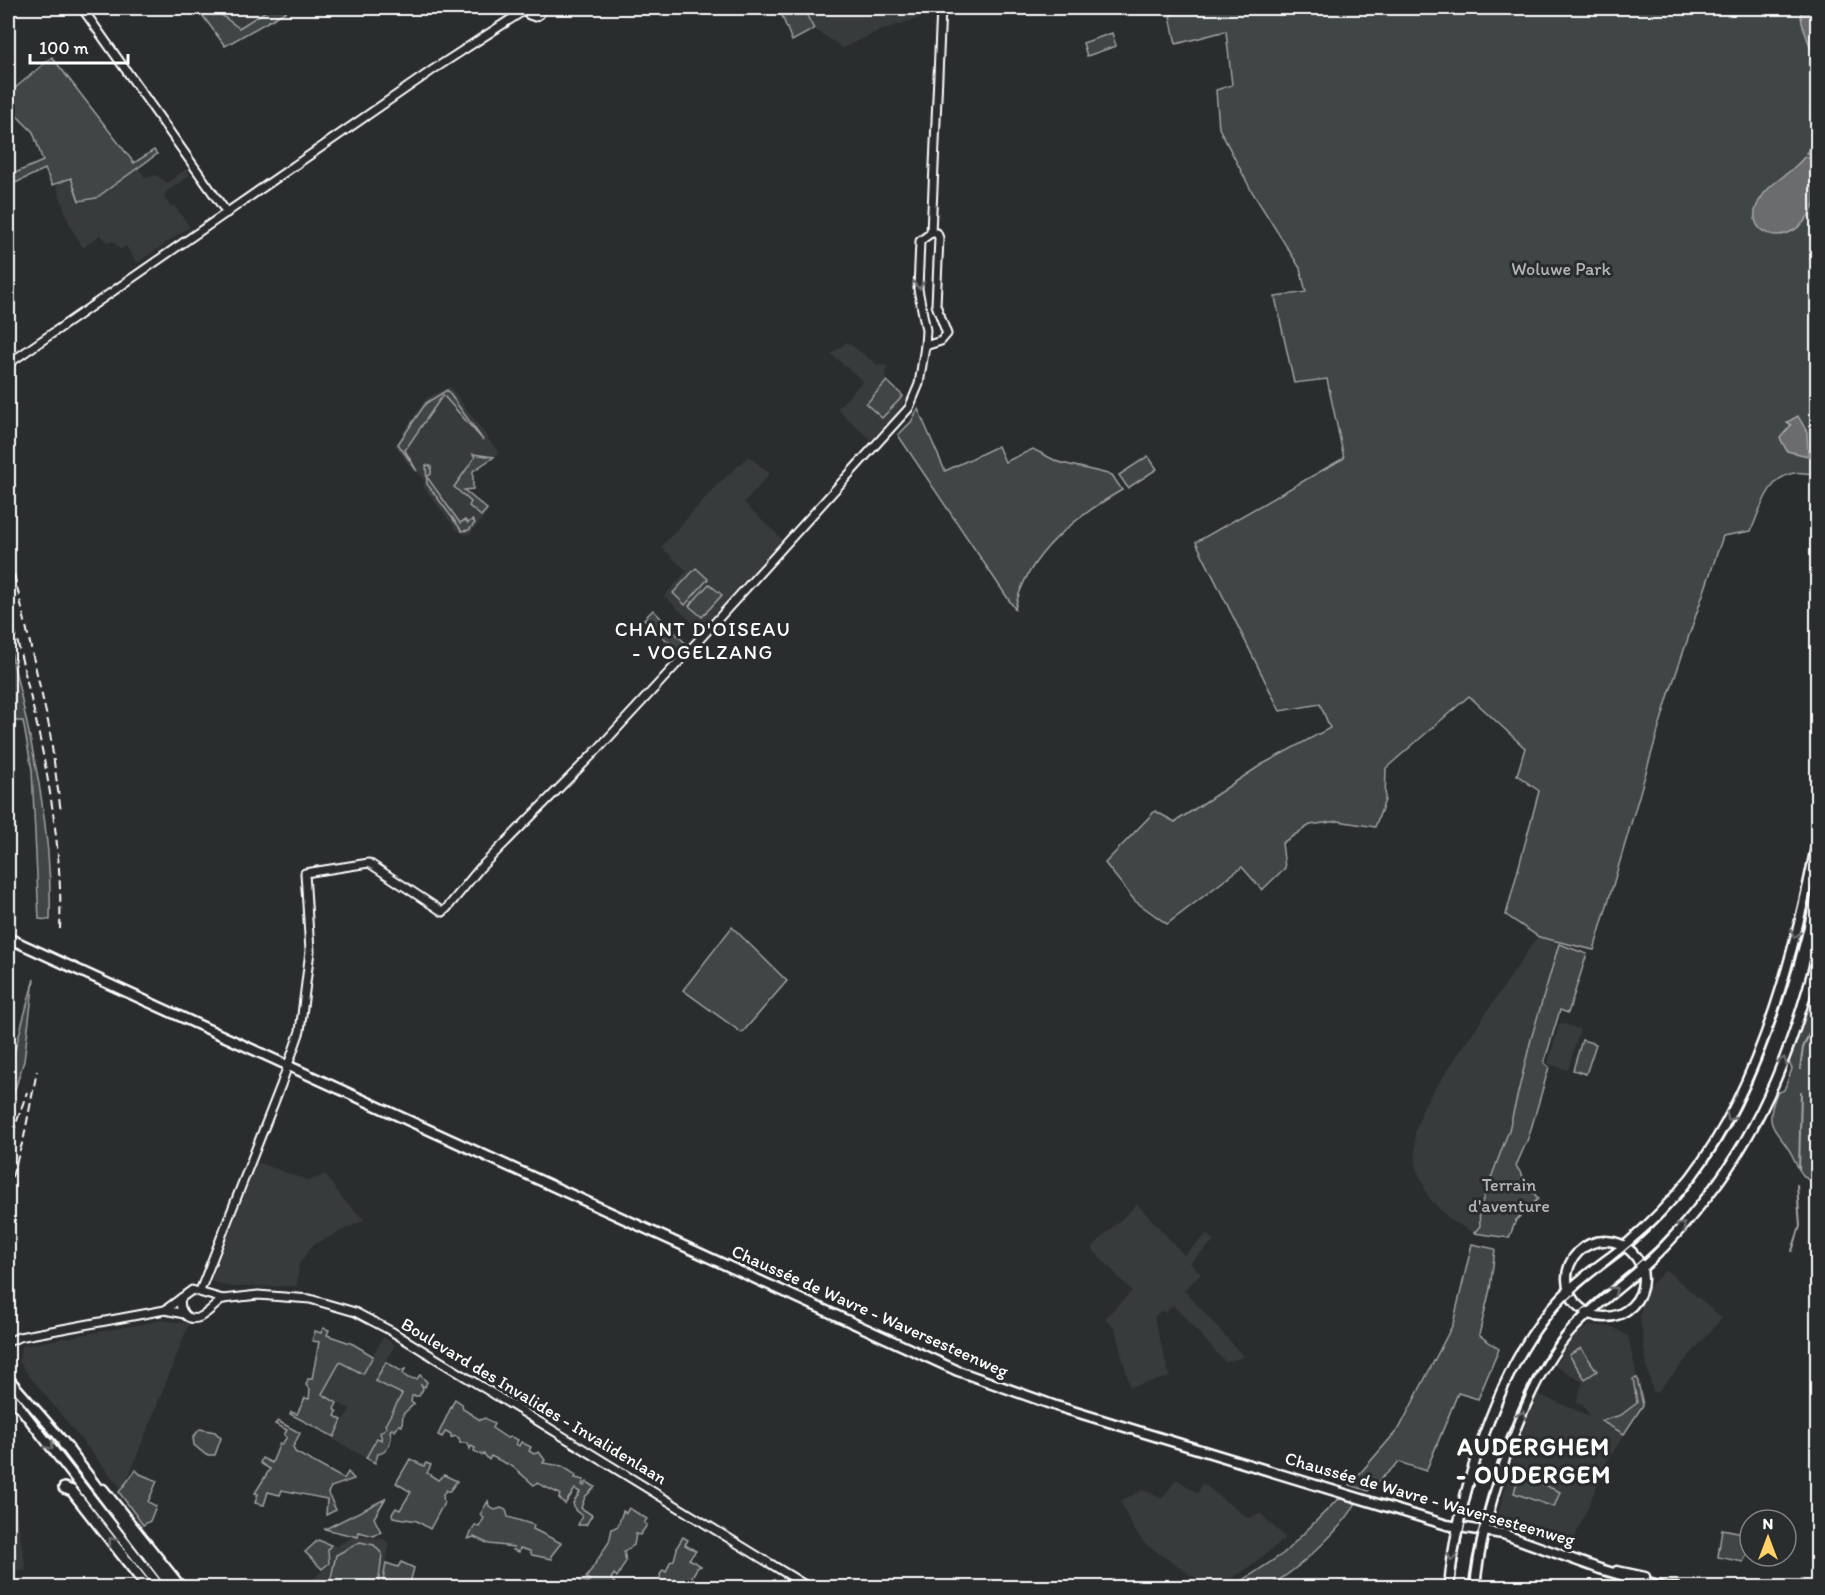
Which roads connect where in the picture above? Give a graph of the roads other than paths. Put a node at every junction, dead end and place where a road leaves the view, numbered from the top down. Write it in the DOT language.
graph roads {
  1 [pos="82,8"];
  2 [pos="541,8"];
  3 [pos="936,8"];
  4 [pos="941,8"];
  5 [pos="529,11"];
  6 [pos="939,32"];
  7 [pos="227,213"];
  8 [pos="931,233"];
  9 [pos="925,346"];
  10 [pos="8,364"];
  11 [pos="1818,836"];
  12 [pos="8,938"];
  13 [pos="1818,951"];
  14 [pos="288,1067"];
  15 [pos="1624,1246"];
  16 [pos="1641,1268"];
  17 [pos="1569,1291"];
  18 [pos="202,1293"];
  19 [pos="181,1298"];
  20 [pos="223,1299"];
  21 [pos="165,1310"];
  22 [pos="207,1310"];
  23 [pos="1588,1313"];
  24 [pos="184,1314"];
  25 [pos="8,1342"];
  26 [pos="8,1378"];
  27 [pos="8,1392"];
  28 [pos="63,1443"];
  29 [pos="64,1488"];
  30 [pos="1458,1527"];
  31 [pos="1485,1531"];
  32 [pos="1587,1563"];
  33 [pos="155,1586"];
  34 [pos="173,1587"];
  35 [pos="182,1587"];
  36 [pos="810,1587"];
  37 [pos="1449,1587"];
  38 [pos="1475,1587"];
  39 [pos="1667,1587"];
  40 [pos="1676,1587"];
  1 -- 7 [label="street"];
  2 -- 5 [label="street"];
  3 -- 6 [label="street"];
  4 -- 6 [label="street"];
  5 -- 7 [label="street"];
  6 -- 8 [label="street"];
  7 -- 10 [label="street"];
  8 -- 9 [label="street, one-way"];
  8 -- 9 [label="street"];
  9 -- 14 [label="street"];
  11 -- 15 [label="main road, one-way"];
  12 -- 14 [label="main road, Chaussée de Wavre - Waversesteenweg"];
  16 -- 13 [label="main road, one-way"];
  14 -- 18 [label="street"];
  14 -- 30 [label="main road, Chaussée de Wavre - Waversesteenweg"];
  15 -- 16 [label="main road"];
  15 -- 17 [label="main road"];
  15 -- 17 [label="main road"];
  23 -- 16 [label="main road, one-way"];
  16 -- 23 [label="main road"];
  17 -- 23 [label="main road"];
  17 -- 30 [label="main road"];
  18 -- 19 [label="street"];
  18 -- 20 [label="street, Boulevard des Invalides - Invalidenlaan"];
  18 -- 22 [label="street"];
  19 -- 21 [label="street"];
  19 -- 24 [label="street"];
  20 -- 22 [label="street, Boulevard des Invalides - Invalidenlaan"];
  20 -- 36 [label="street, Boulevard des Invalides - Invalidenlaan"];
  21 -- 24 [label="street"];
  21 -- 25 [label="street"];
  22 -- 24 [label="street"];
  31 -- 23 [label="main road, one-way"];
  26 -- 28 [label="main road"];
  27 -- 33 [label="main road, one-way"];
  28 -- 34 [label="highway"];
  28 -- 35 [label="main road"];
  33 -- 29 [label="highway, one-way"];
  30 -- 31 [label="main road, Chaussée de Wavre - Waversesteenweg"];
  30 -- 37 [label="main road, one-way"];
  31 -- 32 [label="main road, Chaussée de Wavre - Waversesteenweg"];
  31 -- 38 [label="main road"];
  32 -- 39 [label="main road, Chaussée de Wavre - Waversesteenweg"];
  32 -- 40 [label="main road, Chaussée de Wavre - Waversesteenweg"];
  39 -- 40 [label="main road, Chaussée de Wavre - Waversesteenweg"];
}
